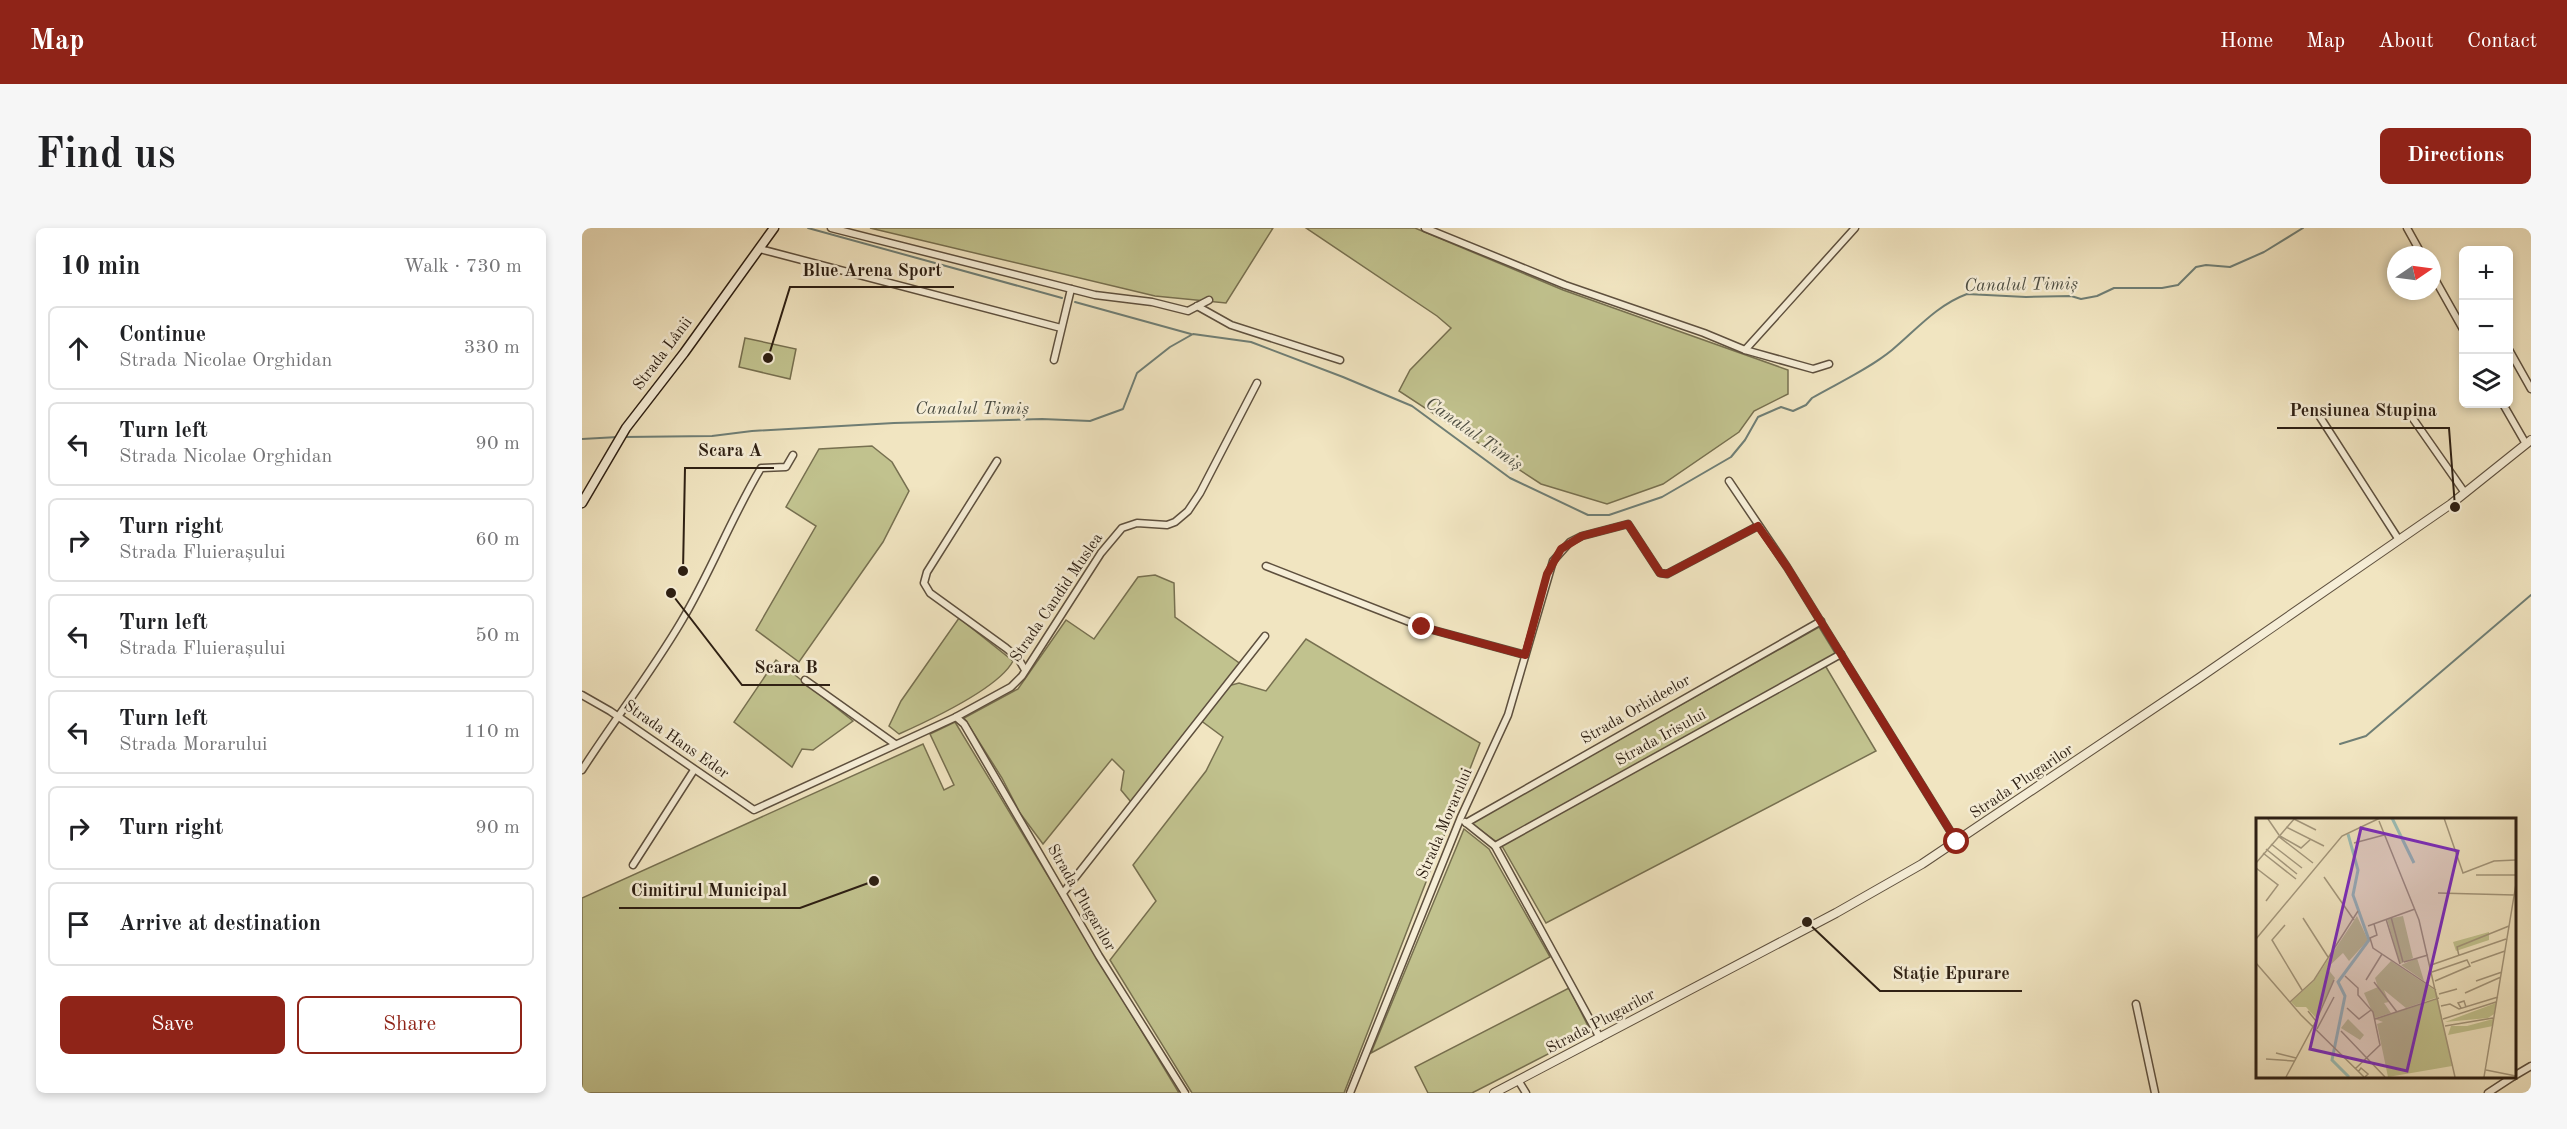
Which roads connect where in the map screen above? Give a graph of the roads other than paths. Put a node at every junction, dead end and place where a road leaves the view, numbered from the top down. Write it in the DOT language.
graph roads {
  1 [pos="774,228"];
  2 [pos="831,228"];
  3 [pos="1425,228"];
  4 [pos="1855,228"];
  5 [pos="2407,228"];
  6 [pos="2417,246"];
  7 [pos="760,249"];
  8 [pos="1071,289"];
  9 [pos="2441,291"];
  10 [pos="1209,300"];
  11 [pos="1197,306"];
  12 [pos="2459,324"];
  13 [pos="1061,328"];
  14 [pos="1744,350"];
  15 [pos="2511,354"];
  16 [pos="1054,360"];
  17 [pos="1340,360"];
  18 [pos="1829,364"];
  19 [pos="1257,383"];
  20 [pos="2531,389"];
  21 [pos="2506,408"];
  22 [pos="2409,413"];
  23 [pos="2320,417"];
  24 [pos="2528,442"];
  25 [pos="793,455"];
  26 [pos="997,461"];
  27 [pos="1729,482"];
  28 [pos="2465,493"];
  29 [pos="582,503"];
  30 [pos="1758,526"];
  31 [pos="2399,540"];
  32 [pos="1266,566"];
  33 [pos="1821,621"];
  34 [pos="1265,636"];
  35 [pos="1841,654"];
  36 [pos="1525,655"];
  37 [pos="1025,670"];
  38 [pos="806,680"];
  39 [pos="582,695"];
  40 [pos="617,716"];
  41 [pos="956,717"];
  42 [pos="895,744"];
  43 [pos="582,770"];
  44 [pos="694,770"];
  45 [pos="754,810"];
  46 [pos="1463,820"];
  47 [pos="1957,842"];
  48 [pos="1495,846"];
  49 [pos="633,865"];
  50 [pos="1063,893"];
  51 [pos="2136,1004"];
  52 [pos="1600,1038"];
  53 [pos="2531,1066"];
  54 [pos="2516,1075"];
  55 [pos="2511,1078"];
  56 [pos="1518,1080"];
  57 [pos="1185,1093"];
  58 [pos="1350,1093"];
  59 [pos="1494,1093"];
  60 [pos="1526,1093"];
  61 [pos="2155,1093"];
  62 [pos="2488,1093"];
  1 -- 7 [label="main road, Strada Lânii"];
  2 -- 8 [label="street"];
  3 -- 14 [label="street"];
  4 -- 14 [label="street"];
  5 -- 6 [label="street"];
  7 -- 13 [label="street"];
  7 -- 29 [label="main road, Strada Lânii"];
  8 -- 11 [label="street"];
  8 -- 13 [label="street"];
  9 -- 12 [label="street"];
  10 -- 11 [label="street"];
  11 -- 17 [label="street"];
  13 -- 16 [label="street"];
  14 -- 18 [label="street"];
  15 -- 20 [label="street"];
  19 -- 37 [label="street, Strada Candid Muslea"];
  21 -- 24 [label="street"];
  22 -- 28 [label="street"];
  23 -- 31 [label="street"];
  24 -- 28 [label="street, Strada Plugarilor"];
  25 -- 40 [label="street"];
  26 -- 37 [label="street"];
  27 -- 30 [label="street"];
  28 -- 31 [label="street, Strada Plugarilor"];
  30 -- 33 [label="street"];
  30 -- 36 [label="street, Strada Morarului"];
  31 -- 47 [label="street, Strada Plugarilor"];
  32 -- 36 [label="street"];
  33 -- 35 [label="street"];
  33 -- 46 [label="street, Strada Orhideelor"];
  34 -- 50 [label="street"];
  35 -- 47 [label="street"];
  35 -- 48 [label="street, Strada Irisului"];
  36 -- 46 [label="street, Strada Morarului"];
  37 -- 41 [label="street, Strada Candid Muslea"];
  38 -- 42 [label="street"];
  39 -- 40 [label="street, Strada Hans Eder"];
  40 -- 43 [label="street"];
  40 -- 44 [label="street, Strada Hans Eder"];
  41 -- 42 [label="street, Strada Candid Muslea"];
  41 -- 50 [label="street, Strada Plugarilor"];
  42 -- 45 [label="street, Strada Candid Muslea"];
  44 -- 45 [label="street, Strada Hans Eder"];
  44 -- 49 [label="street"];
  46 -- 48 [label="street"];
  46 -- 58 [label="street, Strada Morarului"];
  47 -- 52 [label="street, Strada Plugarilor"];
  48 -- 52 [label="street"];
  50 -- 57 [label="street, Strada Plugarilor"];
  51 -- 61 [label="street"];
  52 -- 56 [label="street, Strada Plugarilor"];
  53 -- 54 [label="street"];
  55 -- 62 [label="street"];
  56 -- 59 [label="street, Strada Plugarilor"];
  56 -- 60 [label="street"];
}
